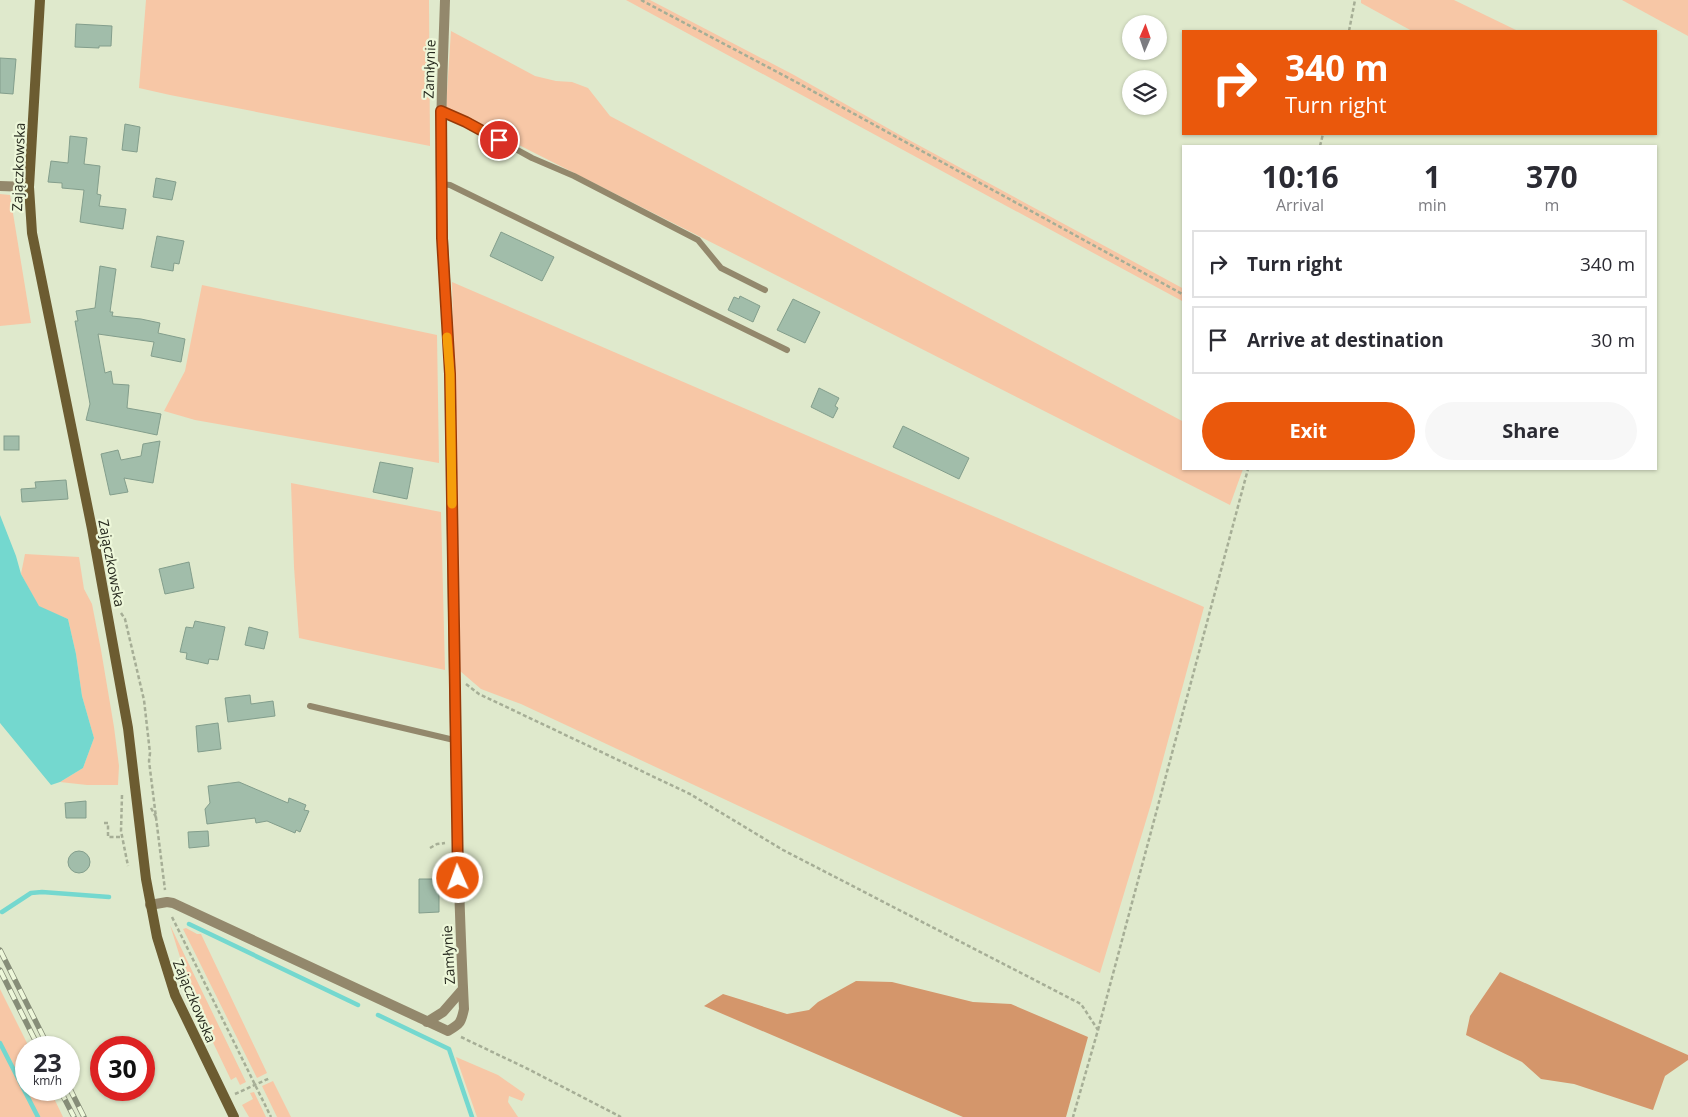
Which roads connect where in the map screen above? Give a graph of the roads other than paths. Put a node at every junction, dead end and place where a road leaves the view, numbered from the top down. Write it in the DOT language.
graph roads {
  1 [pos="40,0"];
  2 [pos="445,0"];
  3 [pos="441,111"];
  4 [pos="441,184"];
  5 [pos="0,186"];
  6 [pos="29,187"];
  7 [pos="765,290"];
  8 [pos="786,350"];
  9 [pos="310,706"];
  10 [pos="454,740"];
  11 [pos="150,906"];
  12 [pos="463,989"];
  13 [pos="428,1022"];
  14 [pos="234,1117"];
  1 -- 6 [label="main road, Zajączkowska"];
  2 -- 3 [label="street, Zamłynie"];
  3 -- 4 [label="street, Zamłynie"];
  3 -- 7 [label="lane"];
  4 -- 8 [label="lane"];
  4 -- 10 [label="street, Zamłynie"];
  5 -- 6 [label="street"];
  6 -- 11 [label="main road, Zajączkowska"];
  9 -- 10 [label="lane"];
  10 -- 12 [label="street, Zamłynie"];
  11 -- 13 [label="street"];
  11 -- 14 [label="main road, Zajączkowska"];
  12 -- 13 [label="street"];
  12 -- 13 [label="street, Zamłynie"];
}
